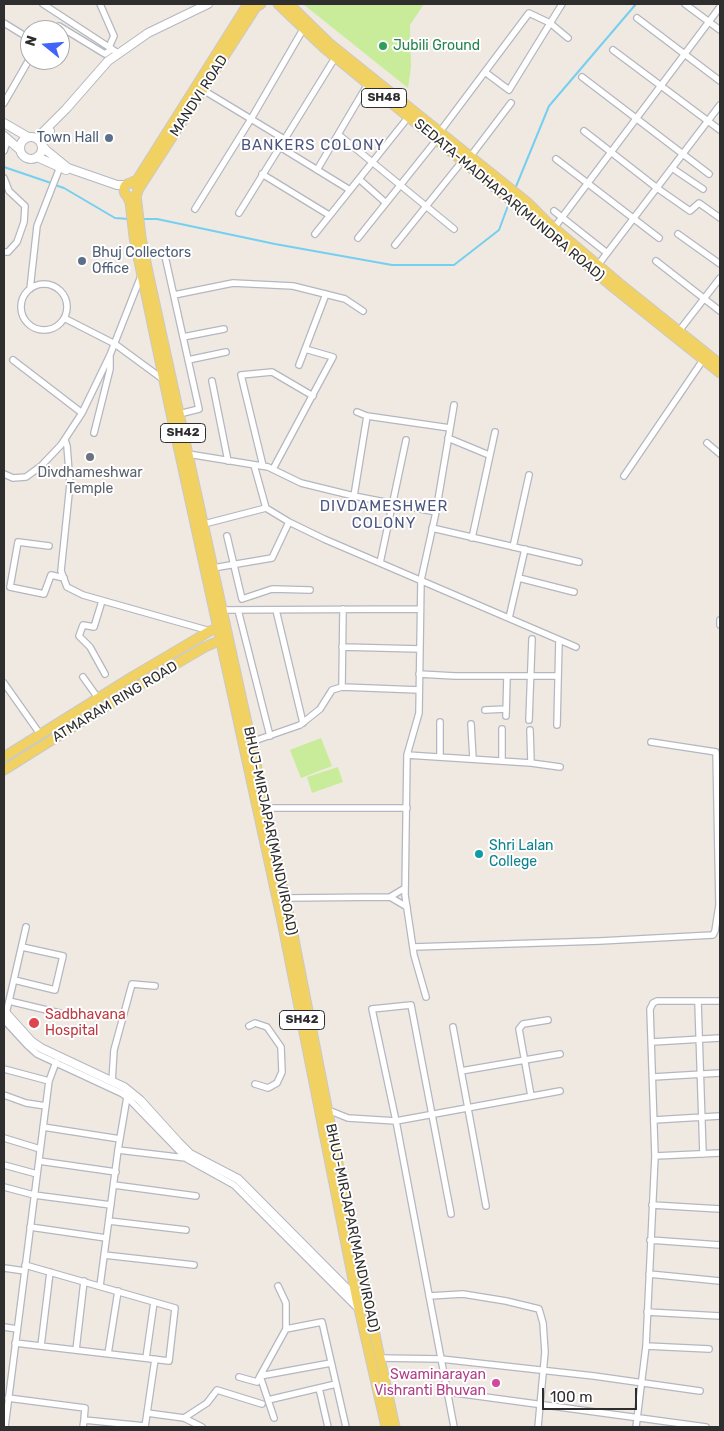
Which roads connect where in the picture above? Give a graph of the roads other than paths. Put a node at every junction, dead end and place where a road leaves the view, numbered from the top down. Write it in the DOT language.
graph roads {
  1 [pos="43,4"];
  2 [pos="100,4"];
  3 [pos="208,4"];
  4 [pos="248,4"];
  5 [pos="261,4"];
  6 [pos="278,4"];
  7 [pos="289,4"];
  8 [pos="562,4"];
  9 [pos="685,4"];
  10 [pos="720,7"];
  11 [pos="636,18"];
  12 [pos="708,21"];
  13 [pos="4,23"];
  14 [pos="550,23"];
  15 [pos="305,25"];
  16 [pos="720,30"];
  17 [pos="20,33"];
  18 [pos="70,33"];
  19 [pos="568,38"];
  20 [pos="125,48"];
  21 [pos="113,50"];
  22 [pos="613,50"];
  23 [pos="684,53"];
  24 [pos="333,61"];
  25 [pos="23,70"];
  26 [pos="485,72"];
  27 [pos="582,77"];
  28 [pos="369,81"];
  29 [pos="720,81"];
  30 [pos="661,86"];
  31 [pos="208,93"];
  32 [pos="4,103"];
  33 [pos="511,103"];
  34 [pos="720,105"];
  35 [pos="251,119"];
  36 [pos="406,120"];
  37 [pos="636,120"];
  38 [pos="708,121"];
  39 [pos="4,122"];
  40 [pos="720,130"];
  41 [pos="584,131"];
  42 [pos="439,133"];
  43 [pos="338,135"];
  44 [pos="28,136"];
  45 [pos="6,138"];
  46 [pos="284,139"];
  47 [pos="40,142"];
  48 [pos="434,143"];
  49 [pos="280,147"];
  50 [pos="19,149"];
  51 [pos="4,151"];
  52 [pos="611,152"];
  53 [pos="683,154"];
  54 [pos="37,157"];
  55 [pos="466,158"];
  56 [pos="556,159"];
  57 [pos="372,162"];
  58 [pos="60,167"];
  59 [pos="672,168"];
  60 [pos="317,170"];
  61 [pos="262,174"];
  62 [pos="709,174"];
  63 [pos="4,178"];
  64 [pos="359,179"];
  65 [pos="587,183"];
  66 [pos="400,184"];
  67 [pos="657,188"];
  68 [pos="703,189"];
  69 [pos="350,190"];
  70 [pos="131,193"];
  71 [pos="386,202"];
  72 [pos="426,205"];
  73 [pos="524,206"];
  74 [pos="195,210"];
  75 [pos="554,211"];
  76 [pos="239,213"];
  77 [pos="330,215"];
  78 [pos="562,217"];
  79 [pos="634,218"];
  80 [pos="720,218"];
  81 [pos="554,228"];
  82 [pos="454,229"];
  83 [pos="315,234"];
  84 [pos="678,234"];
  85 [pos="138,237"];
  86 [pos="358,238"];
  87 [pos="659,238"];
  88 [pos="394,245"];
  89 [pos="4,252"];
  90 [pos="607,253"];
  91 [pos="165,256"];
  92 [pos="656,261"];
  93 [pos="720,264"];
  94 [pos="598,265"];
  95 [pos="142,274"];
  96 [pos="720,278"];
  97 [pos="30,289"];
  98 [pos="326,294"];
  99 [pos="174,295"];
  100 [pos="704,299"];
  101 [pos="363,311"];
  102 [pos="720,311"];
  103 [pos="64,318"];
  104 [pos="224,329"];
  105 [pos="679,331"];
  106 [pos="183,337"];
  107 [pos="115,344"];
  108 [pos="305,349"];
  109 [pos="226,352"];
  110 [pos="110,355"];
  111 [pos="13,360"];
  112 [pos="188,360"];
  113 [pos="703,360"];
  114 [pos="720,364"];
  115 [pos="299,365"];
  116 [pos="720,373"];
  117 [pos="164,380"];
  118 [pos="212,381"];
  119 [pos="313,396"];
  120 [pos="454,405"];
  121 [pos="357,412"];
  122 [pos="82,413"];
  123 [pos="179,414"];
  124 [pos="367,416"];
  125 [pos="450,428"];
  126 [pos="495,432"];
  127 [pos="94,433"];
  128 [pos="448,438"];
  129 [pos="65,440"];
  130 [pos="406,440"];
  131 [pos="707,443"];
  132 [pos="188,454"];
  133 [pos="489,454"];
  134 [pos="720,454"];
  135 [pos="228,461"];
  136 [pos="254,465"];
  137 [pos="263,466"];
  138 [pos="273,469"];
  139 [pos="4,474"];
  140 [pos="529,475"];
  141 [pos="624,476"];
  142 [pos="354,496"];
  143 [pos="393,504"];
  144 [pos="266,508"];
  145 [pos="436,512"];
  146 [pos="290,522"];
  147 [pos="204,524"];
  148 [pos="432,528"];
  149 [pos="227,536"];
  150 [pos="472,538"];
  151 [pos="49,546"];
  152 [pos="513,547"];
  153 [pos="525,550"];
  154 [pos="579,562"];
  155 [pos="380,563"];
  156 [pos="234,565"];
  157 [pos="213,568"];
  158 [pos="64,578"];
  159 [pos="519,578"];
  160 [pos="421,580"];
  161 [pos="310,590"];
  162 [pos="574,592"];
  163 [pos="102,601"];
  164 [pos="343,609"];
  165 [pos="420,609"];
  166 [pos="222,610"];
  167 [pos="238,610"];
  168 [pos="276,610"];
  169 [pos="509,618"];
  170 [pos="720,620"];
  171 [pos="720,625"];
  172 [pos="218,628"];
  173 [pos="224,638"];
  174 [pos="532,640"];
  175 [pos="559,640"];
  176 [pos="342,647"];
  177 [pos="576,647"];
  178 [pos="420,649"];
  179 [pos="105,674"];
  180 [pos="420,674"];
  181 [pos="507,676"];
  182 [pos="530,676"];
  183 [pos="558,676"];
  184 [pos="83,677"];
  185 [pos="4,683"];
  186 [pos="342,687"];
  187 [pos="419,690"];
  188 [pos="98,698"];
  189 [pos="485,710"];
  190 [pos="529,720"];
  191 [pos="440,722"];
  192 [pos="303,723"];
  193 [pos="471,724"];
  194 [pos="557,726"];
  195 [pos="502,729"];
  196 [pos="530,730"];
  197 [pos="40,734"];
  198 [pos="270,736"];
  199 [pos="250,742"];
  200 [pos="651,742"];
  201 [pos="408,755"];
  202 [pos="4,757"];
  203 [pos="440,757"];
  204 [pos="473,759"];
  205 [pos="502,761"];
  206 [pos="531,763"];
  207 [pos="560,766"];
  208 [pos="4,770"];
  209 [pos="265,808"];
  210 [pos="407,808"];
  211 [pos="406,888"];
  212 [pos="285,898"];
  213 [pos="390,898"];
  214 [pos="407,907"];
  215 [pos="26,927"];
  216 [pos="22,947"];
  217 [pos="413,947"];
  218 [pos="14,980"];
  219 [pos="155,986"];
  220 [pos="426,998"];
  221 [pos="9,1001"];
  222 [pos="720,1001"];
  223 [pos="698,1002"];
  224 [pos="72,1016"];
  225 [pos="4,1018"];
  226 [pos="548,1020"];
  227 [pos="249,1026"];
  228 [pos="453,1027"];
  229 [pos="720,1038"];
  230 [pos="699,1039"];
  231 [pos="652,1042"];
  232 [pos="560,1054"];
  233 [pos="525,1060"];
  234 [pos="56,1062"];
  235 [pos="4,1069"];
  236 [pos="461,1071"];
  237 [pos="720,1073"];
  238 [pos="700,1074"];
  239 [pos="653,1077"];
  240 [pos="49,1080"];
  241 [pos="112,1082"];
  242 [pos="256,1084"];
  243 [pos="560,1091"];
  244 [pos="4,1095"];
  245 [pos="531,1096"];
  246 [pos="127,1097"];
  247 [pos="46,1106"];
  248 [pos="468,1108"];
  249 [pos="328,1110"];
  250 [pos="432,1114"];
  251 [pos="720,1116"];
  252 [pos="702,1118"];
  253 [pos="396,1120"];
  254 [pos="654,1120"];
  255 [pos="43,1127"];
  256 [pos="4,1138"];
  257 [pos="120,1139"];
  258 [pos="40,1149"];
  259 [pos="118,1150"];
  260 [pos="720,1153"];
  261 [pos="703,1154"];
  262 [pos="655,1156"];
  263 [pos="187,1158"];
  264 [pos="39,1161"];
  265 [pos="4,1165"];
  266 [pos="116,1172"];
  267 [pos="37,1174"];
  268 [pos="114,1185"];
  269 [pos="4,1187"];
  270 [pos="34,1195"];
  271 [pos="196,1196"];
  272 [pos="111,1205"];
  273 [pos="652,1205"];
  274 [pos="486,1206"];
  275 [pos="720,1209"];
  276 [pos="452,1214"];
  277 [pos="109,1221"];
  278 [pos="30,1227"];
  279 [pos="186,1230"];
  280 [pos="106,1238"];
  281 [pos="650,1240"];
  282 [pos="720,1245"];
  283 [pos="104,1255"];
  284 [pos="194,1265"];
  285 [pos="4,1268"];
  286 [pos="25,1268"];
  287 [pos="50,1272"];
  288 [pos="649,1274"];
  289 [pos="84,1281"];
  290 [pos="720,1281"];
  291 [pos="100,1286"];
  292 [pos="278,1286"];
  293 [pos="118,1291"];
  294 [pos="428,1296"];
  295 [pos="358,1300"];
  296 [pos="154,1302"];
  297 [pos="364,1310"];
  298 [pos="647,1312"];
  299 [pos="720,1316"];
  300 [pos="4,1327"];
  301 [pos="17,1328"];
  302 [pos="286,1329"];
  303 [pos="16,1343"];
  304 [pos="40,1346"];
  305 [pos="646,1346"];
  306 [pos="709,1349"];
  307 [pos="76,1350"];
  308 [pos="108,1354"];
  309 [pos="146,1358"];
  310 [pos="379,1358"];
  311 [pos="155,1359"];
  312 [pos="441,1359"];
  313 [pos="331,1362"];
  314 [pos="543,1370"];
  315 [pos="4,1376"];
  316 [pos="260,1376"];
  317 [pos="11,1377"];
  318 [pos="239,1377"];
  319 [pos="336,1384"];
  320 [pos="641,1384"];
  321 [pos="319,1388"];
  322 [pos="448,1392"];
  323 [pos="700,1392"];
  324 [pos="8,1398"];
  325 [pos="268,1400"];
  326 [pos="262,1404"];
  327 [pos="540,1406"];
  328 [pos="147,1413"];
  329 [pos="184,1418"];
  330 [pos="274,1418"];
  331 [pos="637,1418"];
  332 [pos="84,1420"];
  333 [pos="5,1427"];
  334 [pos="83,1427"];
  335 [pos="145,1427"];
  336 [pos="202,1427"];
  337 [pos="328,1427"];
  338 [pos="346,1427"];
  339 [pos="386,1427"];
  340 [pos="395,1427"];
  341 [pos="454,1427"];
  342 [pos="538,1427"];
  343 [pos="636,1427"];
  344 [pos="706,1427"];
  1 -- 21 [label="street"];
  2 -- 21 [label="street"];
  3 -- 20 [label="street"];
  4 -- 70 [label="main road, MANDVI ROAD"];
  5 -- 70 [label="main road, MANDVI ROAD"];
  6 -- 15 [label="main road, SEDATA-MADHAPAR(MUNDRA ROAD) / SH48"];
  7 -- 15 [label="main road, SEDATA-MADHAPAR(MUNDRA ROAD) / SH48"];
  8 -- 14 [label="street"];
  9 -- 12 [label="street"];
  10 -- 12 [label="street"];
  11 -- 23 [label="street"];
  12 -- 16 [label="street"];
  12 -- 23 [label="street"];
  13 -- 17 [label="street"];
  14 -- 19 [label="street"];
  14 -- 26 [label="street"];
  14 -- 26 [label="street"];
  15 -- 28 [label="main road, SEDATA-MADHAPAR(MUNDRA ROAD) / SH48"];
  15 -- 35 [label="street"];
  18 -- 21 [label="street"];
  20 -- 21 [label="street"];
  20 -- 47 [label="street"];
  21 -- 47 [label="street"];
  22 -- 30 [label="street"];
  23 -- 29 [label="street"];
  23 -- 30 [label="street"];
  24 -- 46 [label="street"];
  25 -- 32 [label="street"];
  26 -- 42 [label="street"];
  27 -- 37 [label="street"];
  28 -- 42 [label="main road, SEDATA-MADHAPAR(MUNDRA ROAD) / SH48"];
  28 -- 43 [label="street"];
  28 -- 55 [label="main road, SEDATA-MADHAPAR(MUNDRA ROAD) / SH48"];
  30 -- 37 [label="street"];
  30 -- 38 [label="street"];
  31 -- 35 [label="street"];
  33 -- 55 [label="street"];
  34 -- 38 [label="street"];
  35 -- 46 [label="street"];
  35 -- 74 [label="street"];
  36 -- 57 [label="street"];
  37 -- 52 [label="street"];
  37 -- 53 [label="street"];
  38 -- 40 [label="street"];
  38 -- 53 [label="street"];
  39 -- 44 [label="street"];
  41 -- 52 [label="street"];
  42 -- 55 [label="main road, SEDATA-MADHAPAR(MUNDRA ROAD) / SH48"];
  43 -- 57 [label="street"];
  43 -- 60 [label="street"];
  44 -- 47 [label="street"];
  44 -- 50 [label="street"];
  45 -- 50 [label="street"];
  45 -- 51 [label="street"];
  46 -- 49 [label="street"];
  47 -- 54 [label="street"];
  47 -- 70 [label="street"];
  48 -- 66 [label="street"];
  49 -- 60 [label="street"];
  49 -- 61 [label="street"];
  50 -- 54 [label="street"];
  52 -- 65 [label="street"];
  52 -- 67 [label="street"];
  53 -- 59 [label="street"];
  53 -- 62 [label="street"];
  54 -- 58 [label="street"];
  55 -- 72 [label="street"];
  55 -- 73 [label="main road, SEDATA-MADHAPAR(MUNDRA ROAD) / SH48"];
  56 -- 65 [label="street"];
  57 -- 64 [label="street"];
  57 -- 66 [label="street"];
  58 -- 70 [label="street"];
  58 -- 97 [label="street"];
  59 -- 67 [label="street"];
  59 -- 68 [label="street"];
  60 -- 69 [label="street"];
  61 -- 76 [label="street"];
  61 -- 77 [label="street"];
  63 -- 89 [label="street"];
  64 -- 69 [label="street"];
  64 -- 71 [label="street"];
  65 -- 78 [label="street"];
  65 -- 79 [label="street"];
  66 -- 71 [label="street"];
  66 -- 72 [label="street"];
  67 -- 79 [label="street"];
  67 -- 80 [label="street"];
  69 -- 77 [label="street"];
  70 -- 85 [label="main road, SH42"];
  71 -- 86 [label="street"];
  72 -- 82 [label="street"];
  72 -- 88 [label="street"];
  73 -- 81 [label="main road, SEDATA-MADHAPAR(MUNDRA ROAD) / SH48"];
  73 -- 113 [label="main road, SEDATA-MADHAPAR(MUNDRA ROAD) / SH48"];
  75 -- 78 [label="street"];
  77 -- 83 [label="street"];
  78 -- 81 [label="street"];
  78 -- 90 [label="street"];
  79 -- 87 [label="street"];
  79 -- 90 [label="street"];
  81 -- 94 [label="main road, SEDATA-MADHAPAR(MUNDRA ROAD) / SH48"];
  84 -- 93 [label="street"];
  85 -- 95 [label="main road, BHUJ-MIRJAPAR(MANDVIROAD) / SH42"];
  85 -- 123 [label="main road, BHUJ-MIRJAPAR(MANDVIROAD) / SH42"];
  90 -- 94 [label="street"];
  91 -- 99 [label="street"];
  92 -- 100 [label="street"];
  94 -- 105 [label="main road, SEDATA-MADHAPAR(MUNDRA ROAD) / SH48"];
  95 -- 107 [label="street"];
  95 -- 117 [label="main road, BHUJ-MIRJAPAR(MANDVIROAD) / SH42"];
  96 -- 100 [label="street"];
  97 -- 103 [label="street"];
  97 -- 103 [label="street"];
  98 -- 99 [label="street"];
  98 -- 101 [label="street"];
  98 -- 108 [label="street"];
  99 -- 106 [label="street"];
  100 -- 102 [label="street"];
  100 -- 105 [label="street"];
  103 -- 107 [label="street"];
  104 -- 106 [label="street"];
  105 -- 114 [label="main road, SEDATA-MADHAPAR(MUNDRA ROAD) / SH48"];
  106 -- 112 [label="street"];
  107 -- 110 [label="street"];
  107 -- 117 [label="street"];
  108 -- 115 [label="street"];
  108 -- 119 [label="street"];
  109 -- 112 [label="street"];
  110 -- 122 [label="street"];
  110 -- 127 [label="street"];
  111 -- 122 [label="street"];
  112 -- 123 [label="street"];
  113 -- 116 [label="main road, SEDATA-MADHAPAR(MUNDRA ROAD) / SH48"];
  113 -- 141 [label="street"];
  117 -- 172 [label="main road, BHUJ-MIRJAPAR(MANDVIROAD) / SH42"];
  118 -- 135 [label="street"];
  119 -- 137 [label="street"];
  119 -- 138 [label="street"];
  120 -- 125 [label="street"];
  121 -- 124 [label="street"];
  122 -- 129 [label="street"];
  123 -- 132 [label="main road, BHUJ-MIRJAPAR(MANDVIROAD) / SH42"];
  124 -- 125 [label="street"];
  124 -- 142 [label="street"];
  125 -- 128 [label="street"];
  126 -- 133 [label="street"];
  128 -- 133 [label="street"];
  128 -- 145 [label="street"];
  129 -- 139 [label="street"];
  129 -- 158 [label="street"];
  130 -- 143 [label="street"];
  131 -- 134 [label="street"];
  132 -- 135 [label="street"];
  132 -- 147 [label="main road, BHUJ-MIRJAPAR(MANDVIROAD) / SH42"];
  133 -- 150 [label="street"];
  135 -- 136 [label="street"];
  136 -- 137 [label="street"];
  136 -- 144 [label="street"];
  137 -- 138 [label="street"];
  138 -- 142 [label="street"];
  140 -- 152 [label="street"];
  142 -- 143 [label="street"];
  143 -- 145 [label="street"];
  143 -- 155 [label="street"];
  144 -- 146 [label="street"];
  144 -- 147 [label="street"];
  145 -- 148 [label="street"];
  146 -- 155 [label="street"];
  146 -- 156 [label="street"];
  147 -- 157 [label="main road, BHUJ-MIRJAPAR(MANDVIROAD) / SH42"];
  148 -- 150 [label="street"];
  148 -- 160 [label="street"];
  149 -- 156 [label="street"];
  150 -- 152 [label="street"];
  151 -- 158 [label="street"];
  152 -- 153 [label="street"];
  153 -- 154 [label="street"];
  153 -- 159 [label="street"];
  155 -- 160 [label="street"];
  156 -- 157 [label="street"];
  156 -- 161 [label="street"];
  157 -- 166 [label="main road, BHUJ-MIRJAPAR(MANDVIROAD) / SH42"];
  158 -- 163 [label="street"];
  159 -- 162 [label="street"];
  159 -- 169 [label="street"];
  160 -- 165 [label="street"];
  160 -- 169 [label="street"];
  163 -- 172 [label="street"];
  163 -- 179 [label="street"];
  164 -- 165 [label="street"];
  164 -- 168 [label="street"];
  164 -- 176 [label="street"];
  165 -- 178 [label="street"];
  166 -- 167 [label="street"];
  166 -- 172 [label="main road, BHUJ-MIRJAPAR(MANDVIROAD) / SH42"];
  167 -- 168 [label="street"];
  167 -- 198 [label="street"];
  168 -- 192 [label="street"];
  169 -- 175 [label="street"];
  170 -- 171 [label="street"];
  172 -- 173 [label="main road, BHUJ-MIRJAPAR(MANDVIROAD) / SH42"];
  172 -- 188 [label="main road, ATMARAM RING ROAD"];
  173 -- 199 [label="main road, BHUJ-MIRJAPAR(MANDVIROAD) / SH42"];
  173 -- 208 [label="main road, ATMARAM RING ROAD"];
  173 -- 295 [label="main road, BHUJ-MIRJAPAR(MANDVIROAD) / SH42"];
  174 -- 182 [label="street"];
  175 -- 177 [label="street"];
  175 -- 183 [label="street"];
  176 -- 178 [label="street"];
  176 -- 186 [label="street"];
  178 -- 180 [label="street"];
  180 -- 181 [label="street"];
  180 -- 187 [label="street"];
  181 -- 182 [label="street"];
  181 -- 189 [label="street"];
  182 -- 183 [label="street"];
  182 -- 190 [label="street"];
  183 -- 194 [label="street"];
  184 -- 188 [label="street"];
  185 -- 197 [label="street"];
  186 -- 187 [label="street"];
  186 -- 192 [label="street"];
  187 -- 201 [label="street"];
  188 -- 197 [label="main road, ATMARAM RING ROAD"];
  191 -- 203 [label="street"];
  192 -- 198 [label="street"];
  193 -- 204 [label="street"];
  195 -- 205 [label="street"];
  196 -- 206 [label="street"];
  197 -- 202 [label="main road, ATMARAM RING ROAD"];
  198 -- 199 [label="street"];
  199 -- 209 [label="main road, BHUJ-MIRJAPAR(MANDVIROAD) / SH42"];
  200 -- 217 [label="street"];
  201 -- 203 [label="street"];
  201 -- 210 [label="street"];
  203 -- 204 [label="street"];
  204 -- 205 [label="street"];
  205 -- 206 [label="street"];
  206 -- 207 [label="street"];
  209 -- 210 [label="street"];
  209 -- 212 [label="main road, BHUJ-MIRJAPAR(MANDVIROAD) / SH42"];
  210 -- 211 [label="street"];
  211 -- 213 [label="street"];
  211 -- 214 [label="street"];
  212 -- 213 [label="street"];
  212 -- 249 [label="main road, BHUJ-MIRJAPAR(MANDVIROAD) / SH42"];
  213 -- 214 [label="street"];
  214 -- 217 [label="street"];
  215 -- 216 [label="street"];
  216 -- 218 [label="street"];
  216 -- 218 [label="street"];
  217 -- 220 [label="street"];
  218 -- 221 [label="street"];
  219 -- 241 [label="street"];
  221 -- 224 [label="street"];
  221 -- 225 [label="street"];
  222 -- 223 [label="street"];
  223 -- 230 [label="street"];
  223 -- 231 [label="street"];
  225 -- 234 [label="street"];
  225 -- 241 [label="street"];
  226 -- 233 [label="street"];
  227 -- 242 [label="street"];
  228 -- 236 [label="street"];
  229 -- 230 [label="street"];
  230 -- 231 [label="street"];
  230 -- 238 [label="street"];
  231 -- 239 [label="street"];
  232 -- 233 [label="street"];
  233 -- 236 [label="street"];
  233 -- 245 [label="street"];
  234 -- 240 [label="street"];
  234 -- 246 [label="street"];
  235 -- 240 [label="street"];
  236 -- 248 [label="street"];
  237 -- 238 [label="street"];
  238 -- 239 [label="street"];
  238 -- 252 [label="street"];
  239 -- 254 [label="street"];
  240 -- 247 [label="street"];
  241 -- 295 [label="street"];
  243 -- 245 [label="street"];
  244 -- 247 [label="street"];
  245 -- 248 [label="street"];
  246 -- 257 [label="street"];
  246 -- 263 [label="street"];
  247 -- 255 [label="street"];
  248 -- 250 [label="street"];
  248 -- 274 [label="street"];
  249 -- 253 [label="street"];
  249 -- 297 [label="main road, BHUJ-MIRJAPAR(MANDVIROAD) / SH42"];
  250 -- 253 [label="street"];
  250 -- 253 [label="street"];
  250 -- 276 [label="street"];
  251 -- 252 [label="street"];
  252 -- 254 [label="street"];
  252 -- 261 [label="street"];
  253 -- 294 [label="street"];
  254 -- 262 [label="street"];
  255 -- 257 [label="street"];
  255 -- 258 [label="street"];
  256 -- 258 [label="street"];
  257 -- 259 [label="street"];
  258 -- 264 [label="street"];
  259 -- 263 [label="street"];
  259 -- 266 [label="street"];
  260 -- 261 [label="street"];
  261 -- 262 [label="street"];
  262 -- 273 [label="street"];
  263 -- 297 [label="street"];
  264 -- 266 [label="street"];
  264 -- 267 [label="street"];
  265 -- 267 [label="street"];
  266 -- 268 [label="street"];
  267 -- 270 [label="street"];
  268 -- 271 [label="street"];
  268 -- 272 [label="street"];
  269 -- 270 [label="street"];
  270 -- 272 [label="street"];
  270 -- 278 [label="street"];
  272 -- 277 [label="street"];
  273 -- 275 [label="street"];
  273 -- 281 [label="street"];
  277 -- 279 [label="street"];
  277 -- 280 [label="street"];
  278 -- 280 [label="street"];
  278 -- 286 [label="street"];
  280 -- 283 [label="street"];
  281 -- 282 [label="street"];
  281 -- 288 [label="street"];
  283 -- 284 [label="street"];
  283 -- 291 [label="street"];
  285 -- 286 [label="street"];
  286 -- 287 [label="street"];
  286 -- 301 [label="street"];
  287 -- 289 [label="street"];
  287 -- 304 [label="street"];
  288 -- 290 [label="street"];
  288 -- 298 [label="street"];
  289 -- 291 [label="street"];
  289 -- 307 [label="street"];
  291 -- 293 [label="street"];
  292 -- 302 [label="street"];
  293 -- 296 [label="street"];
  293 -- 308 [label="street"];
  294 -- 312 [label="street"];
  294 -- 314 [label="street"];
  295 -- 297 [label="main road, BHUJ-MIRJAPAR(MANDVIROAD) / SH42"];
  296 -- 309 [label="street"];
  296 -- 311 [label="street"];
  297 -- 310 [label="main road, BHUJ-MIRJAPAR(MANDVIROAD) / SH42"];
  297 -- 339 [label="main road, BHUJ-MIRJAPAR(MANDVIROAD) / SH42"];
  298 -- 299 [label="street"];
  298 -- 305 [label="street"];
  300 -- 301 [label="street"];
  301 -- 303 [label="street"];
  302 -- 313 [label="street"];
  302 -- 316 [label="street"];
  303 -- 304 [label="street"];
  303 -- 317 [label="street"];
  304 -- 307 [label="street"];
  305 -- 306 [label="street"];
  305 -- 320 [label="street"];
  307 -- 308 [label="street"];
  308 -- 309 [label="street"];
  309 -- 311 [label="street"];
  310 -- 312 [label="street"];
  310 -- 340 [label="main road, BHUJ-MIRJAPAR(MANDVIROAD) / SH42"];
  311 -- 328 [label="street"];
  312 -- 314 [label="street"];
  312 -- 322 [label="street"];
  313 -- 316 [label="street"];
  313 -- 319 [label="street"];
  314 -- 320 [label="street"];
  314 -- 327 [label="street"];
  315 -- 317 [label="street"];
  316 -- 318 [label="street"];
  316 -- 325 [label="street"];
  317 -- 324 [label="street"];
  319 -- 321 [label="street"];
  319 -- 338 [label="street"];
  320 -- 323 [label="street"];
  320 -- 331 [label="street"];
  321 -- 325 [label="street"];
  321 -- 337 [label="street"];
  322 -- 327 [label="street"];
  322 -- 341 [label="street"];
  324 -- 332 [label="street"];
  324 -- 333 [label="street"];
  325 -- 330 [label="street"];
  326 -- 329 [label="street"];
  327 -- 331 [label="street"];
  327 -- 342 [label="street"];
  328 -- 329 [label="street"];
  328 -- 335 [label="street"];
  329 -- 336 [label="street"];
  331 -- 343 [label="street"];
  331 -- 344 [label="street"];
  332 -- 334 [label="street"];
  332 -- 335 [label="street"];
}
